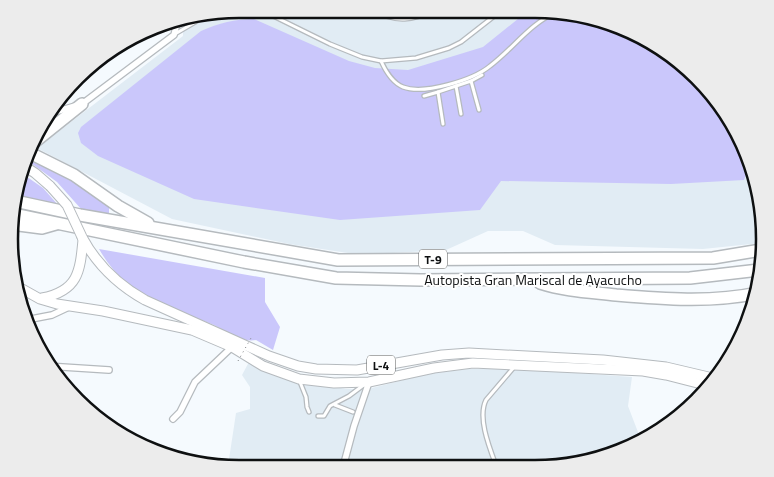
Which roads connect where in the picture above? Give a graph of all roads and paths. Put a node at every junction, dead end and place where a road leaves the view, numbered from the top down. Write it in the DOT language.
graph roads {
  1 [pos="277,18"];
  2 [pos="393,18"];
  3 [pos="414,18"];
  4 [pos="492,18"];
  5 [pos="545,18"];
  6 [pos="196,22"];
  7 [pos="176,26"];
  8 [pos="174,35"];
  9 [pos="381,61"];
  10 [pos="482,75"];
  11 [pos="471,81"];
  12 [pos="456,86"];
  13 [pos="438,92"];
  14 [pos="424,96"];
  15 [pos="82,104"];
  16 [pos="479,110"];
  17 [pos="58,111"];
  18 [pos="461,114"];
  19 [pos="443,124"];
  20 [pos="40,141"];
  21 [pos="35,153"];
  22 [pos="28,169"];
  23 [pos="21,202"];
  24 [pos="19,215"];
  25 [pos="60,223"];
  26 [pos="18,225"];
  27 [pos="156,228"];
  28 [pos="83,238"];
  29 [pos="756,244"];
  30 [pos="756,251"];
  31 [pos="713,258"];
  32 [pos="754,271"];
  33 [pos="531,280"];
  34 [pos="24,290"];
  35 [pos="749,295"];
  36 [pos="40,299"];
  37 [pos="69,307"];
  38 [pos="32,319"];
  39 [pos="252,338"];
  40 [pos="232,347"];
  41 [pos="238,361"];
  42 [pos="516,366"];
  43 [pos="59,367"];
  44 [pos="109,370"];
  45 [pos="708,377"];
  46 [pos="299,379"];
  47 [pos="368,382"];
  48 [pos="702,384"];
  49 [pos="334,405"];
  50 [pos="310,412"];
  51 [pos="353,412"];
  52 [pos="318,416"];
  53 [pos="173,419"];
  54 [pos="345,460"];
  55 [pos="494,460"];
  1 -- 9 [label="lane"];
  2 -- 3 [label="lane"];
  4 -- 9 [label="lane"];
  5 -- 9 [label="lane"];
  6 -- 8 [label="lane"];
  7 -- 8 [label="street"];
  8 -- 15 [label="street"];
  10 -- 11 [label="lane"];
  11 -- 12 [label="lane"];
  11 -- 16 [label="lane"];
  12 -- 13 [label="lane"];
  12 -- 18 [label="lane"];
  13 -- 14 [label="lane"];
  13 -- 19 [label="lane"];
  15 -- 17 [label="street"];
  15 -- 20 [label="highway"];
  21 -- 27 [label="highway"];
  22 -- 28 [label="main road, L-4, bridge"];
  23 -- 27 [label="highway, Autopista Gran Mariscal de Ayacucho / T-9"];
  24 -- 25 [label="highway, Autopista Gran Mariscal de Ayacucho / T-9"];
  25 -- 26 [label="highway"];
  25 -- 33 [label="highway, Autopista Gran Mariscal de Ayacucho / T-9"];
  27 -- 31 [label="highway, Autopista Gran Mariscal de Ayacucho / T-9"];
  28 -- 36 [label="main road, L-4"];
  28 -- 45 [label="main road, L-4"];
  29 -- 31 [label="highway"];
  30 -- 31 [label="highway, Autopista Gran Mariscal de Ayacucho / T-9"];
  32 -- 33 [label="highway, Autopista Gran Mariscal de Ayacucho / T-9"];
  33 -- 35 [label="highway"];
  34 -- 36 [label="main road, L-4"];
  36 -- 37 [label="main road, L-4"];
  37 -- 38 [label="street"];
  37 -- 40 [label="main road, L-4"];
  39 -- 41 [label="path, bridge"];
  40 -- 46 [label="main road, L-4"];
  40 -- 53 [label="street"];
  42 -- 47 [label="main road, L-4"];
  42 -- 48 [label="main road, L-4"];
  42 -- 55 [label="lane"];
  43 -- 44 [label="street"];
  46 -- 47 [label="main road, L-4"];
  46 -- 50 [label="lane"];
  47 -- 49 [label="lane"];
  47 -- 54 [label="street"];
  49 -- 51 [label="lane"];
  49 -- 52 [label="lane"];
}
